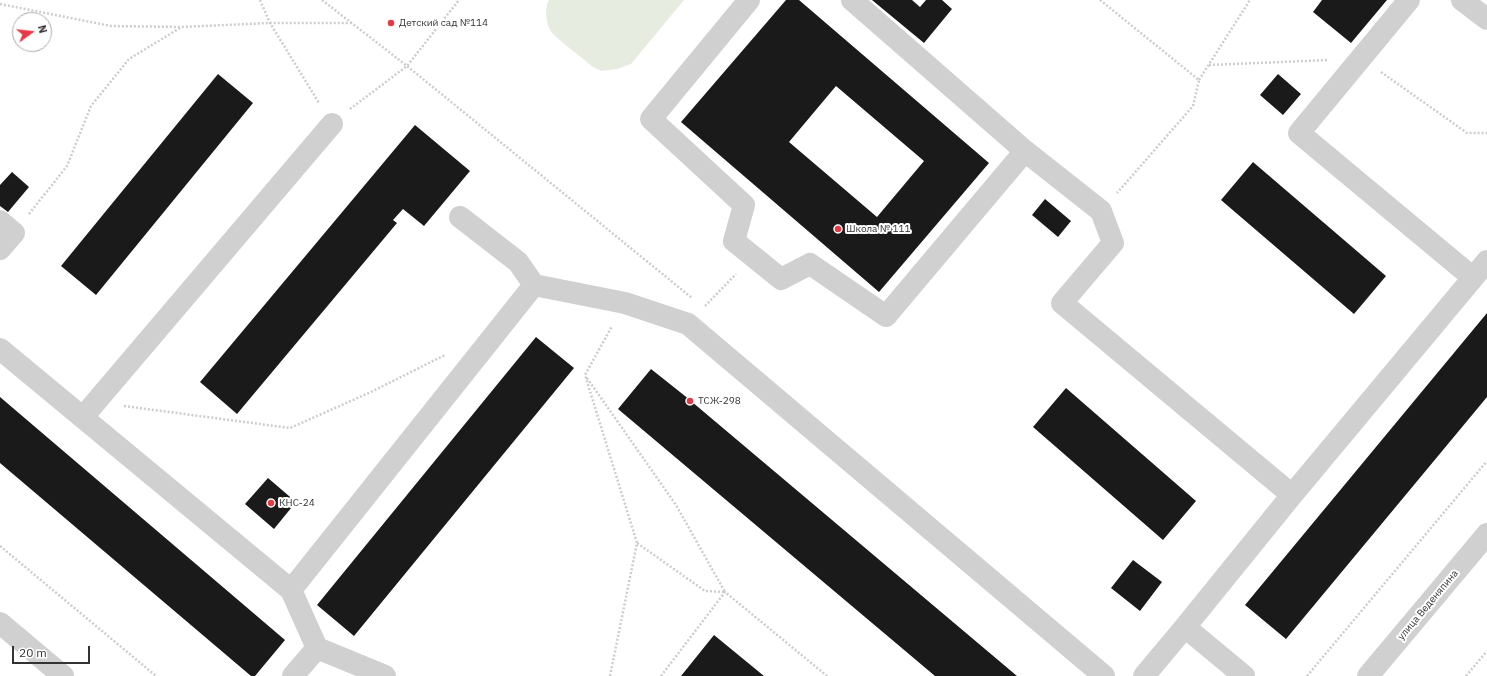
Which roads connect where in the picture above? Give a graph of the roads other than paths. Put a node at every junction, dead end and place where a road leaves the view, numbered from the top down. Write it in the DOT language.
graph roads {
  1 [pos="750,0"];
  2 [pos="852,0"];
  3 [pos="1409,0"];
  4 [pos="1462,0"];
  5 [pos="1487,19"];
  6 [pos="332,124"];
  7 [pos="1025,151"];
  8 [pos="460,217"];
  9 [pos="7,227"];
  10 [pos="0,249"];
  11 [pos="1487,261"];
  12 [pos="1472,277"];
  13 [pos="534,285"];
  14 [pos="0,349"];
  15 [pos="89,410"];
  16 [pos="1292,495"];
  17 [pos="1487,534"];
  18 [pos="291,590"];
  19 [pos="0,623"];
  20 [pos="1185,626"];
  21 [pos="317,648"];
  22 [pos="63,676"];
  23 [pos="293,676"];
  24 [pos="385,676"];
  25 [pos="1104,676"];
  26 [pos="1144,676"];
  27 [pos="1244,676"];
  28 [pos="1368,676"];
  1 -- 7 [label="street"];
  2 -- 7 [label="street"];
  3 -- 12 [label="street"];
  4 -- 5 [label="street"];
  6 -- 15 [label="street"];
  7 -- 16 [label="street"];
  8 -- 13 [label="street"];
  9 -- 10 [label="street"];
  11 -- 12 [label="street"];
  12 -- 16 [label="street"];
  13 -- 18 [label="street"];
  13 -- 25 [label="street"];
  14 -- 15 [label="street"];
  15 -- 18 [label="street"];
  16 -- 20 [label="street"];
  17 -- 28 [label="street, улица Веденяпина"];
  18 -- 21 [label="street"];
  19 -- 22 [label="street"];
  20 -- 26 [label="street"];
  20 -- 27 [label="street"];
  21 -- 23 [label="street"];
  21 -- 24 [label="street"];
}
